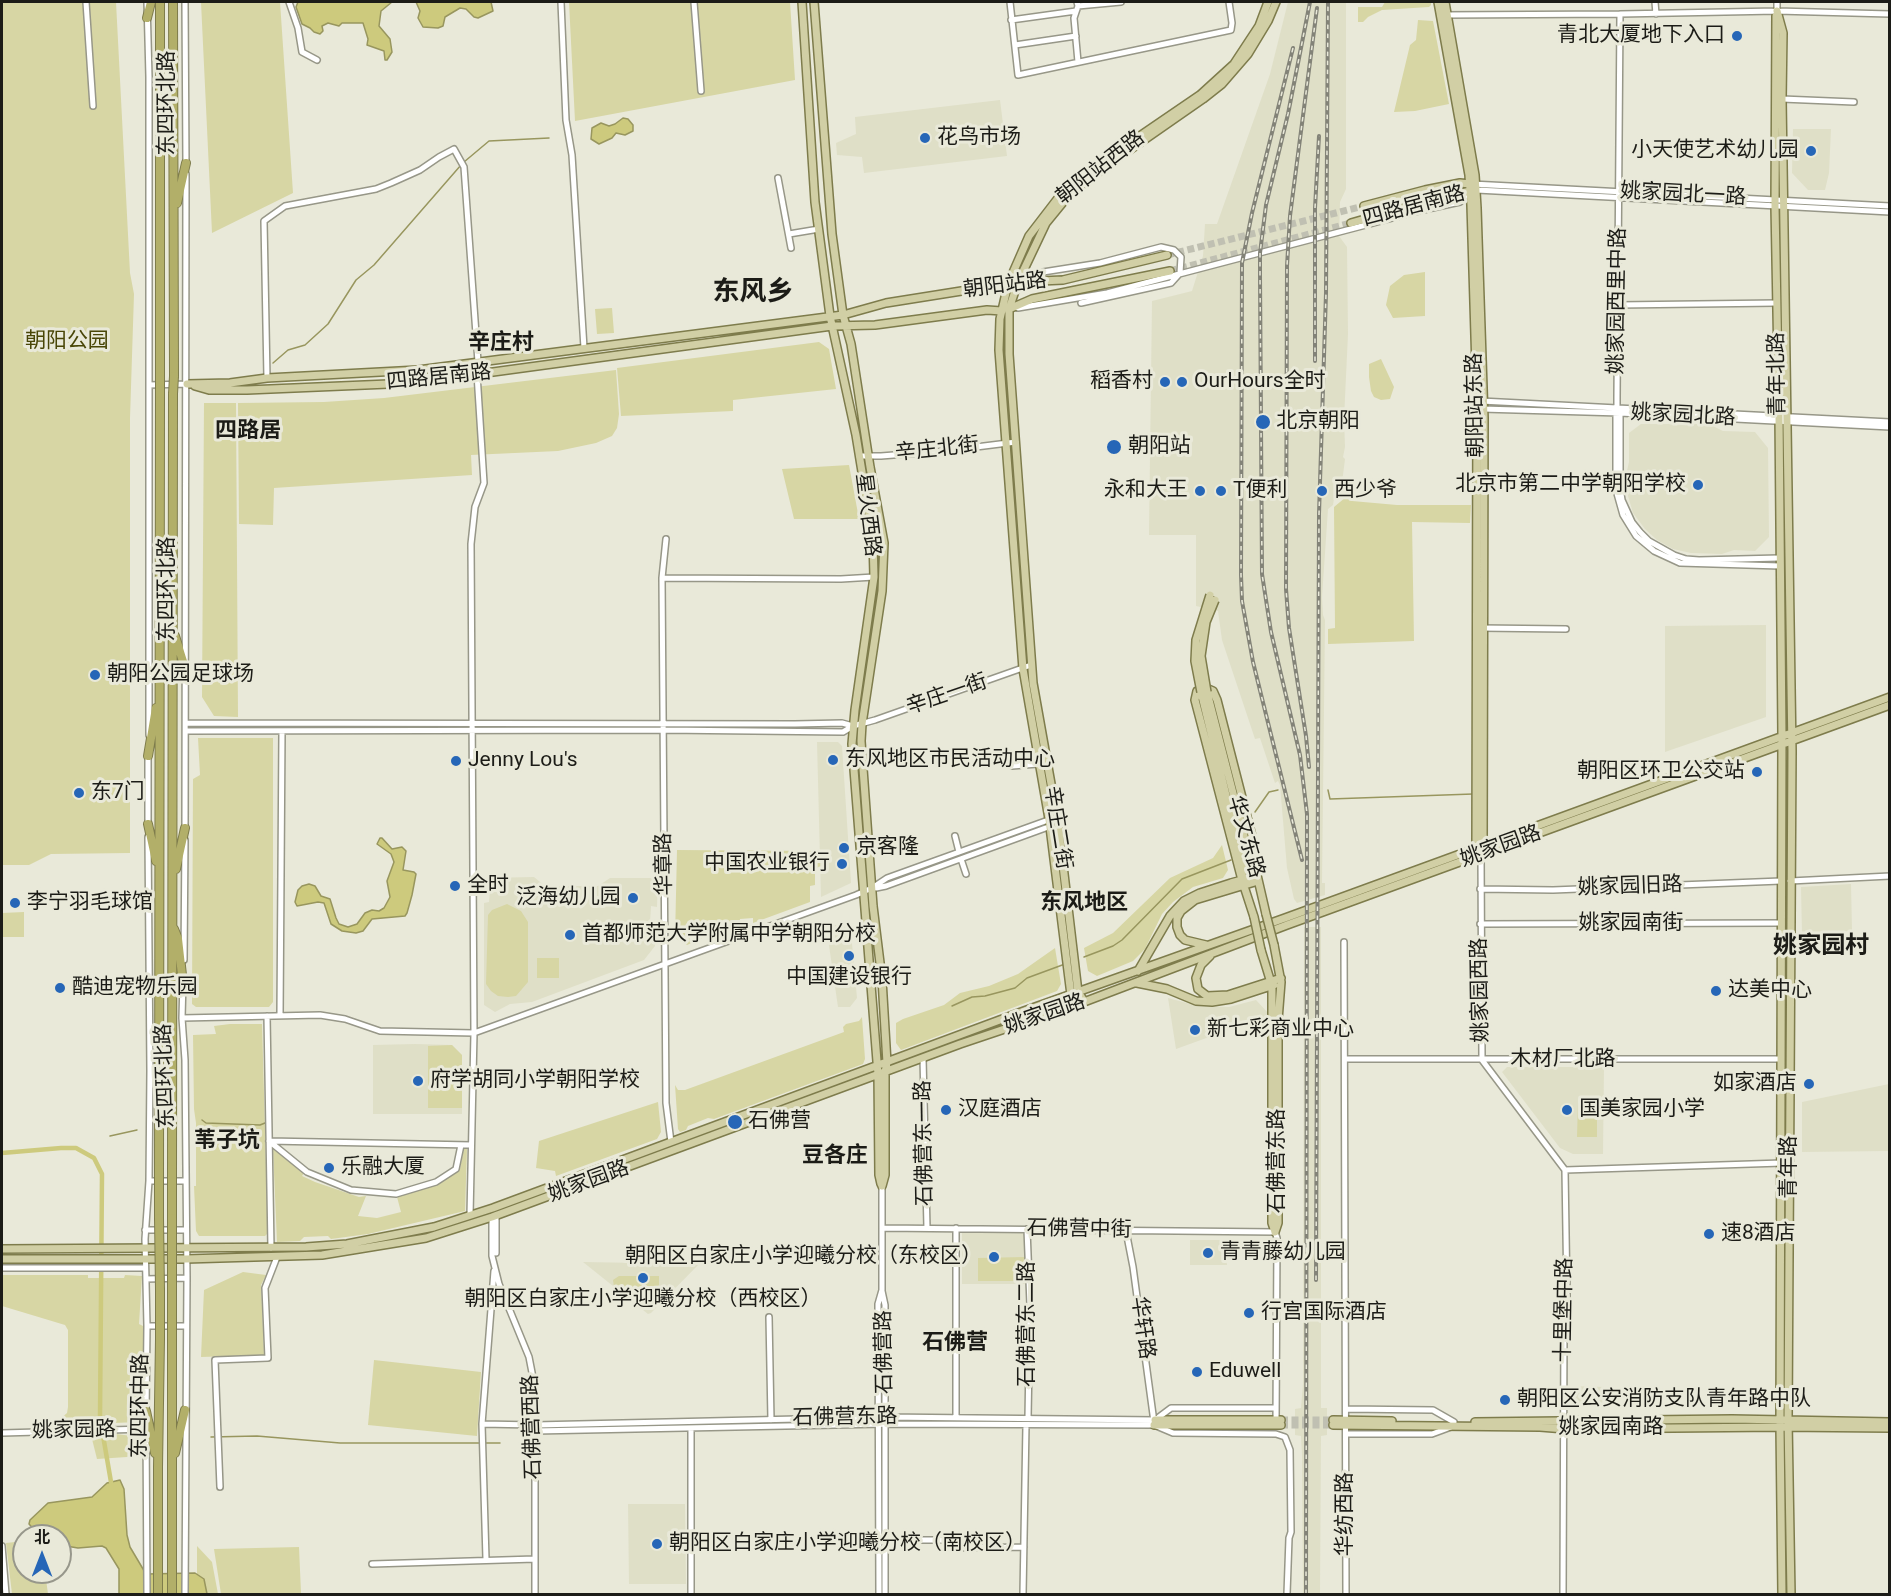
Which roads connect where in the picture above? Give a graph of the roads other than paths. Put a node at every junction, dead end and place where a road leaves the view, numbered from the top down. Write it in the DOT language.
graph roads {
  1 [pos="86,2"];
  2 [pos="147,2"];
  3 [pos="151,2"];
  4 [pos="160,2"];
  5 [pos="173,2"];
  6 [pos="185,2"];
  7 [pos="288,2"];
  8 [pos="561,2"];
  9 [pos="694,2"];
  10 [pos="802,2"];
  11 [pos="814,2"];
  12 [pos="1010,2"];
  13 [pos="1121,2"];
  14 [pos="1229,2"];
  15 [pos="1268,2"];
  16 [pos="1276,2"];
  17 [pos="1438,2"];
  18 [pos="1445,2"];
  19 [pos="1655,2"];
  20 [pos="1777,2"];
  21 [pos="1077,6"];
  22 [pos="1777,11"];
  23 [pos="1620,14"];
  24 [pos="1656,14"];
  25 [pos="1890,14"];
  26 [pos="1444,15"];
  27 [pos="147,18"];
  28 [pos="1011,20"];
  29 [pos="1076,36"];
  30 [pos="1015,45"];
  31 [pos="317,60"];
  32 [pos="1078,62"];
  33 [pos="701,91"];
  34 [pos="1782,99"];
  35 [pos="1854,102"];
  36 [pos="93,106"];
  37 [pos="186,163"];
  38 [pos="778,178"];
  39 [pos="1473,187"];
  40 [pos="1619,194"];
  41 [pos="1775,203"];
  42 [pos="1784,204"];
  43 [pos="1364,206"];
  44 [pos="1890,207"];
  45 [pos="1890,212"];
  46 [pos="174,216"];
  47 [pos="1351,223"];
  48 [pos="819,229"];
  49 [pos="789,234"];
  50 [pos="791,248"];
  51 [pos="1167,255"];
  52 [pos="1170,271"];
  53 [pos="1018,282"];
  54 [pos="1008,284"];
  55 [pos="1081,303"];
  56 [pos="1777,303"];
  57 [pos="1618,305"];
  58 [pos="1005,310"];
  59 [pos="843,315"];
  60 [pos="831,316"];
  61 [pos="845,325"];
  62 [pos="832,326"];
  63 [pos="584,348"];
  64 [pos="478,362"];
  65 [pos="477,374"];
  66 [pos="267,378"];
  67 [pos="187,384"];
  68 [pos="149,385"];
  69 [pos="1480,405"];
  70 [pos="1618,411"];
  71 [pos="1783,419"];
  72 [pos="1890,422"];
  73 [pos="1890,428"];
  74 [pos="1016,442"];
  75 [pos="1006,443"];
  76 [pos="859,456"];
  77 [pos="868,456"];
  78 [pos="666,539"];
  79 [pos="1779,562"];
  80 [pos="873,577"];
  81 [pos="662,578"];
  82 [pos="1212,597"];
  83 [pos="173,628"];
  84 [pos="1479,628"];
  85 [pos="1566,629"];
  86 [pos="1031,665"];
  87 [pos="1023,669"];
  88 [pos="186,672"];
  89 [pos="160,683"];
  90 [pos="1204,692"];
  91 [pos="1890,698"];
  92 [pos="1890,705"];
  93 [pos="1781,708"];
  94 [pos="1791,708"];
  95 [pos="186,723"];
  96 [pos="473,723"];
  97 [pos="862,724"];
  98 [pos="853,726"];
  99 [pos="664,727"];
  100 [pos="473,730"];
  101 [pos="186,731"];
  102 [pos="282,731"];
  103 [pos="1792,736"];
  104 [pos="1782,740"];
  105 [pos="148,756"];
  106 [pos="1038,764"];
  107 [pos="1012,766"];
  108 [pos="1053,821"];
  109 [pos="148,824"];
  110 [pos="185,828"];
  111 [pos="955,836"];
  112 [pos="1480,846"];
  113 [pos="959,852"];
  114 [pos="1481,855"];
  115 [pos="961,859"];
  116 [pos="966,874"];
  117 [pos="160,875"];
  118 [pos="1890,876"];
  119 [pos="1257,878"];
  120 [pos="1781,881"];
  121 [pos="1790,881"];
  122 [pos="1244,882"];
  123 [pos="173,883"];
  124 [pos="872,888"];
  125 [pos="1480,890"];
  126 [pos="862,892"];
  127 [pos="1781,923"];
  128 [pos="1480,924"];
  129 [pos="172,925"];
  130 [pos="1344,942"];
  131 [pos="1208,945"];
  132 [pos="1213,953"];
  133 [pos="666,963"];
  134 [pos="1138,971"];
  135 [pos="1281,980"];
  136 [pos="1135,983"];
  137 [pos="183,984"];
  138 [pos="1271,984"];
  139 [pos="1075,994"];
  140 [pos="1084,1001"];
  141 [pos="280,1015"];
  142 [pos="267,1016"];
  143 [pos="182,1018"];
  144 [pos="474,1033"];
  145 [pos="923,1058"];
  146 [pos="1345,1059"];
  147 [pos="1781,1059"];
  148 [pos="1482,1060"];
  149 [pos="887,1063"];
  150 [pos="877,1066"];
  151 [pos="882,1073"];
  152 [pos="269,1142"];
  153 [pos="671,1142"];
  154 [pos="461,1145"];
  155 [pos="471,1145"];
  156 [pos="1790,1162"];
  157 [pos="1781,1163"];
  158 [pos="1565,1170"];
  159 [pos="149,1181"];
  160 [pos="186,1181"];
  161 [pos="882,1186"];
  162 [pos="470,1215"];
  163 [pos="494,1216"];
  164 [pos="159,1218"];
  165 [pos="882,1228"];
  166 [pos="927,1228"];
  167 [pos="956,1228"];
  168 [pos="1027,1229"];
  169 [pos="145,1230"];
  170 [pos="186,1230"];
  171 [pos="1126,1231"];
  172 [pos="1275,1232"];
  173 [pos="270,1248"];
  174 [pos="2,1249"];
  175 [pos="145,1249"];
  176 [pos="186,1249"];
  177 [pos="277,1257"];
  178 [pos="2,1259"];
  179 [pos="145,1259"];
  180 [pos="186,1259"];
  181 [pos="494,1266"];
  182 [pos="2,1268"];
  183 [pos="145,1268"];
  184 [pos="187,1278"];
  185 [pos="146,1279"];
  186 [pos="172,1290"];
  187 [pos="770,1317"];
  188 [pos="147,1326"];
  189 [pos="186,1326"];
  190 [pos="1276,1408"];
  191 [pos="1346,1408"];
  192 [pos="185,1410"];
  193 [pos="146,1411"];
  194 [pos="956,1418"];
  195 [pos="771,1420"];
  196 [pos="882,1421"];
  197 [pos="1027,1421"];
  198 [pos="1890,1422"];
  199 [pos="1154,1423"];
  200 [pos="1281,1423"];
  201 [pos="1333,1423"];
  202 [pos="1780,1423"];
  203 [pos="1788,1423"];
  204 [pos="482,1424"];
  205 [pos="1454,1424"];
  206 [pos="1565,1425"];
  207 [pos="535,1428"];
  208 [pos="691,1428"];
  209 [pos="1890,1428"];
  210 [pos="146,1429"];
  211 [pos="2,1433"];
  212 [pos="1276,1434"];
  213 [pos="1346,1434"];
  214 [pos="158,1467"];
  215 [pos="172,1467"];
  216 [pos="220,1487"];
  217 [pos="896,1539"];
  218 [pos="2,1546"];
  219 [pos="1024,1547"];
  220 [pos="535,1558"];
  221 [pos="486,1559"];
  222 [pos="372,1564"];
  223 [pos="6,1594"];
  224 [pos="147,1594"];
  225 [pos="159,1594"];
  226 [pos="172,1594"];
  227 [pos="185,1594"];
  228 [pos="535,1594"];
  229 [pos="691,1594"];
  230 [pos="879,1594"];
  231 [pos="885,1594"];
  232 [pos="1023,1594"];
  233 [pos="1287,1594"];
  234 [pos="1346,1594"];
  235 [pos="1563,1594"];
  236 [pos="1782,1594"];
  237 [pos="1791,1594"];
  1 -- 36 [label="street"];
  2 -- 27 [label="street, 东四环北路"];
  3 -- 27 [label="highway"];
  4 -- 89 [label="highway, 东四环北路, bridge"];
  5 -- 46 [label="highway, 东四环北路"];
  6 -- 37 [label="street, 东四环北路"];
  7 -- 31 [label="street"];
  8 -- 63 [label="street"];
  9 -- 33 [label="street"];
  10 -- 48 [label="main road, 星火西路"];
  11 -- 59 [label="main road, 星火西路"];
  12 -- 28 [label="street"];
  13 -- 21 [label="street"];
  14 -- 32 [label="street"];
  15 -- 54 [label="main road, 朝阳站西路"];
  16 -- 53 [label="main road, 朝阳站西路"];
  17 -- 26 [label="main road, 朝阳站东路"];
  18 -- 26 [label="main road, 朝阳站东路"];
  19 -- 24 [label="street"];
  20 -- 22 [label="street, 青年北路"];
  21 -- 28 [label="street"];
  21 -- 29 [label="street"];
  22 -- 24 [label="street"];
  22 -- 25 [label="street"];
  22 -- 34 [label="main road, 青年北路"];
  22 -- 41 [label="main road, 青年北路"];
  23 -- 24 [label="street"];
  23 -- 26 [label="street"];
  23 -- 40 [label="street, 姚家园西里中路"];
  26 -- 39 [label="main road, 朝阳站东路"];
  27 -- 68 [label="street, 东四环北路"];
  28 -- 30 [label="street"];
  29 -- 30 [label="street"];
  29 -- 32 [label="street"];
  30 -- 32 [label="street"];
  34 -- 35 [label="street"];
  34 -- 42 [label="main road, 青年北路"];
  37 -- 46 [label="highway"];
  37 -- 67 [label="street, 东四环北路"];
  38 -- 49 [label="street"];
  39 -- 40 [label="street, 姚家园北一路"];
  39 -- 43 [label="main road, 四路居南路"];
  39 -- 47 [label="main road, 四路居南路"];
  39 -- 58 [label="street"];
  39 -- 69 [label="main road, 朝阳站东路"];
  40 -- 41 [label="street, 姚家园北一路"];
  40 -- 57 [label="street, 姚家园西里中路"];
  41 -- 42 [label="street, 姚家园北一路"];
  41 -- 56 [label="main road, 青年北路"];
  42 -- 44 [label="street, 姚家园北一路"];
  42 -- 45 [label="street, 姚家园北一路"];
  42 -- 71 [label="main road, 青年北路"];
  46 -- 83 [label="highway, 东四环北路, bridge"];
  48 -- 49 [label="street"];
  48 -- 60 [label="main road, 星火西路"];
  49 -- 50 [label="street"];
  51 -- 53 [label="main road, 朝阳站路"];
  52 -- 58 [label="main road"];
  53 -- 54 [label="main road, 朝阳站路"];
  53 -- 55 [label="street"];
  53 -- 58 [label="main road, 朝阳站西路"];
  54 -- 58 [label="main road, 朝阳站西路"];
  54 -- 59 [label="main road, 朝阳站路"];
  56 -- 57 [label="street"];
  56 -- 71 [label="main road, 青年北路"];
  57 -- 70 [label="street, 姚家园西里中路"];
  58 -- 61 [label="main road, 朝阳站路"];
  58 -- 74 [label="main road, 朝阳站西路"];
  58 -- 75 [label="main road, 朝阳站西路"];
  59 -- 60 [label="main road, 朝阳站路"];
  59 -- 61 [label="main road, 星火西路"];
  60 -- 62 [label="main road, 星火西路"];
  60 -- 63 [label="main road, 朝阳站路"];
  61 -- 62 [label="main road, 朝阳站路"];
  61 -- 77 [label="main road, 星火西路"];
  62 -- 65 [label="main road, 四路居南路"];
  62 -- 76 [label="main road, 星火西路"];
  63 -- 64 [label="main road, 朝阳站路"];
  64 -- 65 [label="street"];
  64 -- 66 [label="main road, 朝阳站路"];
  64 -- 66 [label="street"];
  65 -- 67 [label="main road, 四路居南路"];
  65 -- 96 [label="street"];
  66 -- 67 [label="main road, 朝阳站路"];
  67 -- 68 [label="street"];
  67 -- 88 [label="street, 东四环北路"];
  68 -- 105 [label="street, 东四环北路"];
  69 -- 70 [label="street, 姚家园北路"];
  69 -- 84 [label="main road, 朝阳站东路"];
  70 -- 71 [label="street, 姚家园北路"];
  70 -- 79 [label="street, 姚家园西里中路"];
  71 -- 72 [label="street, 姚家园北路"];
  71 -- 73 [label="street, 姚家园北路"];
  71 -- 79 [label="main road, 青年北路"];
  71 -- 94 [label="main road, 青年北路"];
  74 -- 75 [label="street, 辛庄北街"];
  74 -- 86 [label="main road, 辛庄二街"];
  75 -- 77 [label="street, 辛庄北街"];
  75 -- 87 [label="main road, 辛庄二街"];
  76 -- 77 [label="street, 辛庄北街"];
  76 -- 80 [label="main road, 星火西路"];
  77 -- 97 [label="main road, 星火西路"];
  78 -- 81 [label="street, 华章路"];
  79 -- 93 [label="main road, 青年北路"];
  80 -- 81 [label="street"];
  80 -- 98 [label="main road, 星火西路"];
  81 -- 99 [label="street, 华章路"];
  82 -- 90 [label="main road, bridge"];
  83 -- 88 [label="highway"];
  83 -- 123 [label="highway, 东四环北路"];
  84 -- 85 [label="street"];
  84 -- 112 [label="main road, 朝阳站东路"];
  86 -- 87 [label="street, 辛庄一街"];
  86 -- 108 [label="main road, 辛庄二街"];
  87 -- 97 [label="street, 辛庄一街"];
  87 -- 106 [label="main road, 辛庄二街"];
  88 -- 95 [label="street, 东四环北路"];
  89 -- 105 [label="highway"];
  89 -- 117 [label="highway, 东四环北路"];
  90 -- 119 [label="main road, 华文东路"];
  90 -- 122 [label="main road, 华文东路"];
  91 -- 103 [label="main road, 姚家园路"];
  92 -- 103 [label="main road, 姚家园路"];
  93 -- 94 [label="main road"];
  93 -- 104 [label="main road, 青年北路"];
  94 -- 103 [label="main road, 青年北路"];
  95 -- 96 [label="street"];
  95 -- 101 [label="street, 东四环北路"];
  96 -- 99 [label="street"];
  96 -- 100 [label="street"];
  97 -- 98 [label="street, 辛庄一街"];
  97 -- 124 [label="main road, 星火西路"];
  98 -- 99 [label="street, 辛庄一街"];
  98 -- 126 [label="main road, 星火西路"];
  99 -- 100 [label="street"];
  99 -- 133 [label="street, 华章路"];
  100 -- 102 [label="street"];
  100 -- 144 [label="street"];
  101 -- 102 [label="street"];
  101 -- 110 [label="street, 东四环北路"];
  102 -- 141 [label="street"];
  103 -- 104 [label="main road, 姚家园路"];
  103 -- 121 [label="main road, 青年路"];
  104 -- 112 [label="main road, 姚家园路"];
  104 -- 114 [label="main road, 姚家园路"];
  104 -- 120 [label="main road, 青年路"];
  105 -- 109 [label="street, 东四环北路"];
  106 -- 107 [label="street"];
  106 -- 108 [label="main road, 辛庄二街"];
  108 -- 113 [label="street"];
  108 -- 115 [label="street"];
  108 -- 139 [label="main road, 辛庄二街"];
  109 -- 117 [label="highway"];
  109 -- 159 [label="street, 东四环北路"];
  110 -- 123 [label="highway"];
  110 -- 137 [label="street, 东四环北路"];
  111 -- 113 [label="street"];
  112 -- 131 [label="main road, 姚家园路"];
  113 -- 124 [label="street"];
  114 -- 125 [label="street, 姚家园西路"];
  114 -- 132 [label="main road, 姚家园路"];
  115 -- 116 [label="street"];
  115 -- 124 [label="street"];
  117 -- 164 [label="highway, 东四环北路, bridge"];
  118 -- 121 [label="street"];
  119 -- 122 [label="main road"];
  119 -- 122 [label="main road"];
  119 -- 135 [label="main road, 华文东路, bridge"];
  120 -- 125 [label="street, 姚家园旧路"];
  120 -- 127 [label="main road, 青年路"];
  121 -- 156 [label="main road, 青年路"];
  122 -- 131 [label="main road"];
  122 -- 134 [label="main road"];
  122 -- 138 [label="main road, 华文东路, bridge"];
  123 -- 129 [label="highway, 东四环北路"];
  124 -- 126 [label="street"];
  124 -- 149 [label="main road, 星火西路"];
  125 -- 128 [label="street, 姚家园西路"];
  126 -- 133 [label="street"];
  126 -- 150 [label="main road, 星火西路"];
  127 -- 128 [label="street, 姚家园南街"];
  127 -- 147 [label="main road, 青年路"];
  128 -- 148 [label="street, 姚家园西路"];
  129 -- 137 [label="highway"];
  129 -- 186 [label="highway, 东四环北路, bridge"];
  130 -- 146 [label="street, 华纺西路"];
  131 -- 134 [label="main road, 姚家园路"];
  132 -- 136 [label="main road, 姚家园路"];
  132 -- 138 [label="main road"];
  133 -- 144 [label="street"];
  133 -- 153 [label="street, 华章路"];
  134 -- 139 [label="main road, 姚家园路"];
  135 -- 138 [label="main road"];
  135 -- 172 [label="main road, 石佛营东路"];
  136 -- 138 [label="main road"];
  136 -- 140 [label="main road, 姚家园路"];
  137 -- 143 [label="street, 东四环北路"];
  138 -- 172 [label="main road, 石佛营东路"];
  139 -- 140 [label="main road"];
  139 -- 149 [label="main road, 姚家园路"];
  140 -- 145 [label="main road, 姚家园路"];
  141 -- 142 [label="street"];
  141 -- 144 [label="street"];
  142 -- 143 [label="street"];
  142 -- 152 [label="street"];
  143 -- 160 [label="street, 东四环北路"];
  144 -- 155 [label="street"];
  145 -- 151 [label="main road, 姚家园路"];
  145 -- 166 [label="street, 石佛营东一路"];
  146 -- 148 [label="street, 木材厂北路"];
  146 -- 191 [label="street, 华纺西路"];
  147 -- 148 [label="street, 木材厂北路"];
  147 -- 157 [label="main road, 青年路"];
  148 -- 158 [label="street, 姚家园西路"];
  149 -- 150 [label="main road, 姚家园路"];
  149 -- 151 [label="main road, 星火西路"];
  150 -- 151 [label="main road, 星火西路"];
  150 -- 153 [label="main road, 姚家园路"];
  151 -- 161 [label="main road, 石佛营路"];
  151 -- 163 [label="main road, 姚家园路"];
  152 -- 154 [label="street"];
  152 -- 154 [label="street"];
  152 -- 173 [label="street"];
  153 -- 162 [label="main road, 姚家园路"];
  154 -- 155 [label="street"];
  155 -- 162 [label="street"];
  156 -- 157 [label="street"];
  156 -- 203 [label="main road, 青年路"];
  157 -- 158 [label="street"];
  157 -- 202 [label="main road, 青年路"];
  158 -- 206 [label="street, 十里堡中路"];
  159 -- 160 [label="street"];
  159 -- 169 [label="street, 东四环北路"];
  160 -- 170 [label="street, 东四环北路"];
  161 -- 165 [label="street, 石佛营路"];
  162 -- 173 [label="main road, 姚家园路"];
  163 -- 177 [label="main road, 姚家园路"];
  163 -- 181 [label="street, 石佛营西路"];
  164 -- 214 [label="highway, 东四环中路, bridge"];
  165 -- 166 [label="street, 石佛营中街"];
  165 -- 196 [label="street, 石佛营路"];
  166 -- 167 [label="street, 石佛营中街"];
  167 -- 168 [label="street, 石佛营中街"];
  167 -- 194 [label="street"];
  168 -- 171 [label="street, 石佛营中街"];
  168 -- 197 [label="street, 石佛营东二路"];
  169 -- 170 [label="street"];
  169 -- 175 [label="street, 东四环北路"];
  170 -- 176 [label="street, 东四环北路"];
  171 -- 172 [label="street, 石佛营中街"];
  171 -- 199 [label="street, 华轩路"];
  172 -- 190 [label="street"];
  173 -- 176 [label="main road, 姚家园路"];
  174 -- 175 [label="main road, 姚家园路"];
  175 -- 176 [label="main road, 姚家园路"];
  175 -- 179 [label="street, 东四环北路"];
  176 -- 180 [label="street, 东四环北路"];
  177 -- 180 [label="main road, 姚家园路"];
  177 -- 216 [label="street"];
  178 -- 179 [label="main road, 姚家园路"];
  179 -- 180 [label="main road, 姚家园路"];
  179 -- 183 [label="street, 东四环中路"];
  180 -- 184 [label="street, 东四环中路"];
  181 -- 204 [label="street"];
  181 -- 207 [label="street, 石佛营西路"];
  182 -- 183 [label="street"];
  183 -- 185 [label="street, 东四环中路"];
  184 -- 185 [label="street"];
  184 -- 189 [label="street, 东四环中路"];
  185 -- 188 [label="street, 东四环中路"];
  186 -- 215 [label="highway, 东四环中路, bridge"];
  187 -- 195 [label="street"];
  188 -- 189 [label="street"];
  188 -- 193 [label="street, 东四环中路"];
  189 -- 192 [label="street, 东四环中路"];
  190 -- 199 [label="street"];
  190 -- 212 [label="street"];
  191 -- 205 [label="street"];
  191 -- 213 [label="street, 华纺西路"];
  192 -- 215 [label="highway"];
  192 -- 227 [label="street, 东四环中路"];
  193 -- 210 [label="street, 东四环中路"];
  193 -- 214 [label="highway"];
  194 -- 196 [label="street, 石佛营东路"];
  194 -- 197 [label="street, 石佛营东路"];
  195 -- 196 [label="street, 石佛营东路"];
  195 -- 207 [label="street, 石佛营东路"];
  196 -- 197 [label="street, 石佛营东路"];
  196 -- 208 [label="street, 石佛营东路"];
  196 -- 230 [label="street, 石佛营路"];
  196 -- 231 [label="street, 石佛营路"];
  197 -- 199 [label="street, 石佛营东路"];
  197 -- 219 [label="street, 石佛营东二路"];
  198 -- 203 [label="main road, 姚家园南路"];
  199 -- 200 [label="main road"];
  199 -- 212 [label="street"];
  201 -- 205 [label="main road, 姚家园南路"];
  202 -- 203 [label="main road, 姚家园南路"];
  202 -- 206 [label="main road, 姚家园南路"];
  202 -- 236 [label="main road, 青年路"];
  203 -- 209 [label="main road, 姚家园南路"];
  203 -- 237 [label="main road, 青年路"];
  204 -- 207 [label="street"];
  204 -- 221 [label="street"];
  205 -- 206 [label="main road, 姚家园南路"];
  205 -- 213 [label="street"];
  206 -- 235 [label="street, 十里堡中路"];
  207 -- 208 [label="street, 石佛营东路"];
  207 -- 220 [label="street, 石佛营西路"];
  208 -- 229 [label="street"];
  210 -- 211 [label="street, 姚家园路"];
  210 -- 224 [label="street, 东四环中路"];
  212 -- 233 [label="street"];
  213 -- 234 [label="street, 华纺西路"];
  214 -- 225 [label="highway, 东四环中路"];
  215 -- 226 [label="highway, 东四环中路"];
  217 -- 219 [label="street"];
  218 -- 223 [label="street"];
  219 -- 232 [label="street, 石佛营东二路"];
  220 -- 221 [label="street"];
  220 -- 228 [label="street, 石佛营西路"];
  221 -- 222 [label="street"];
}
